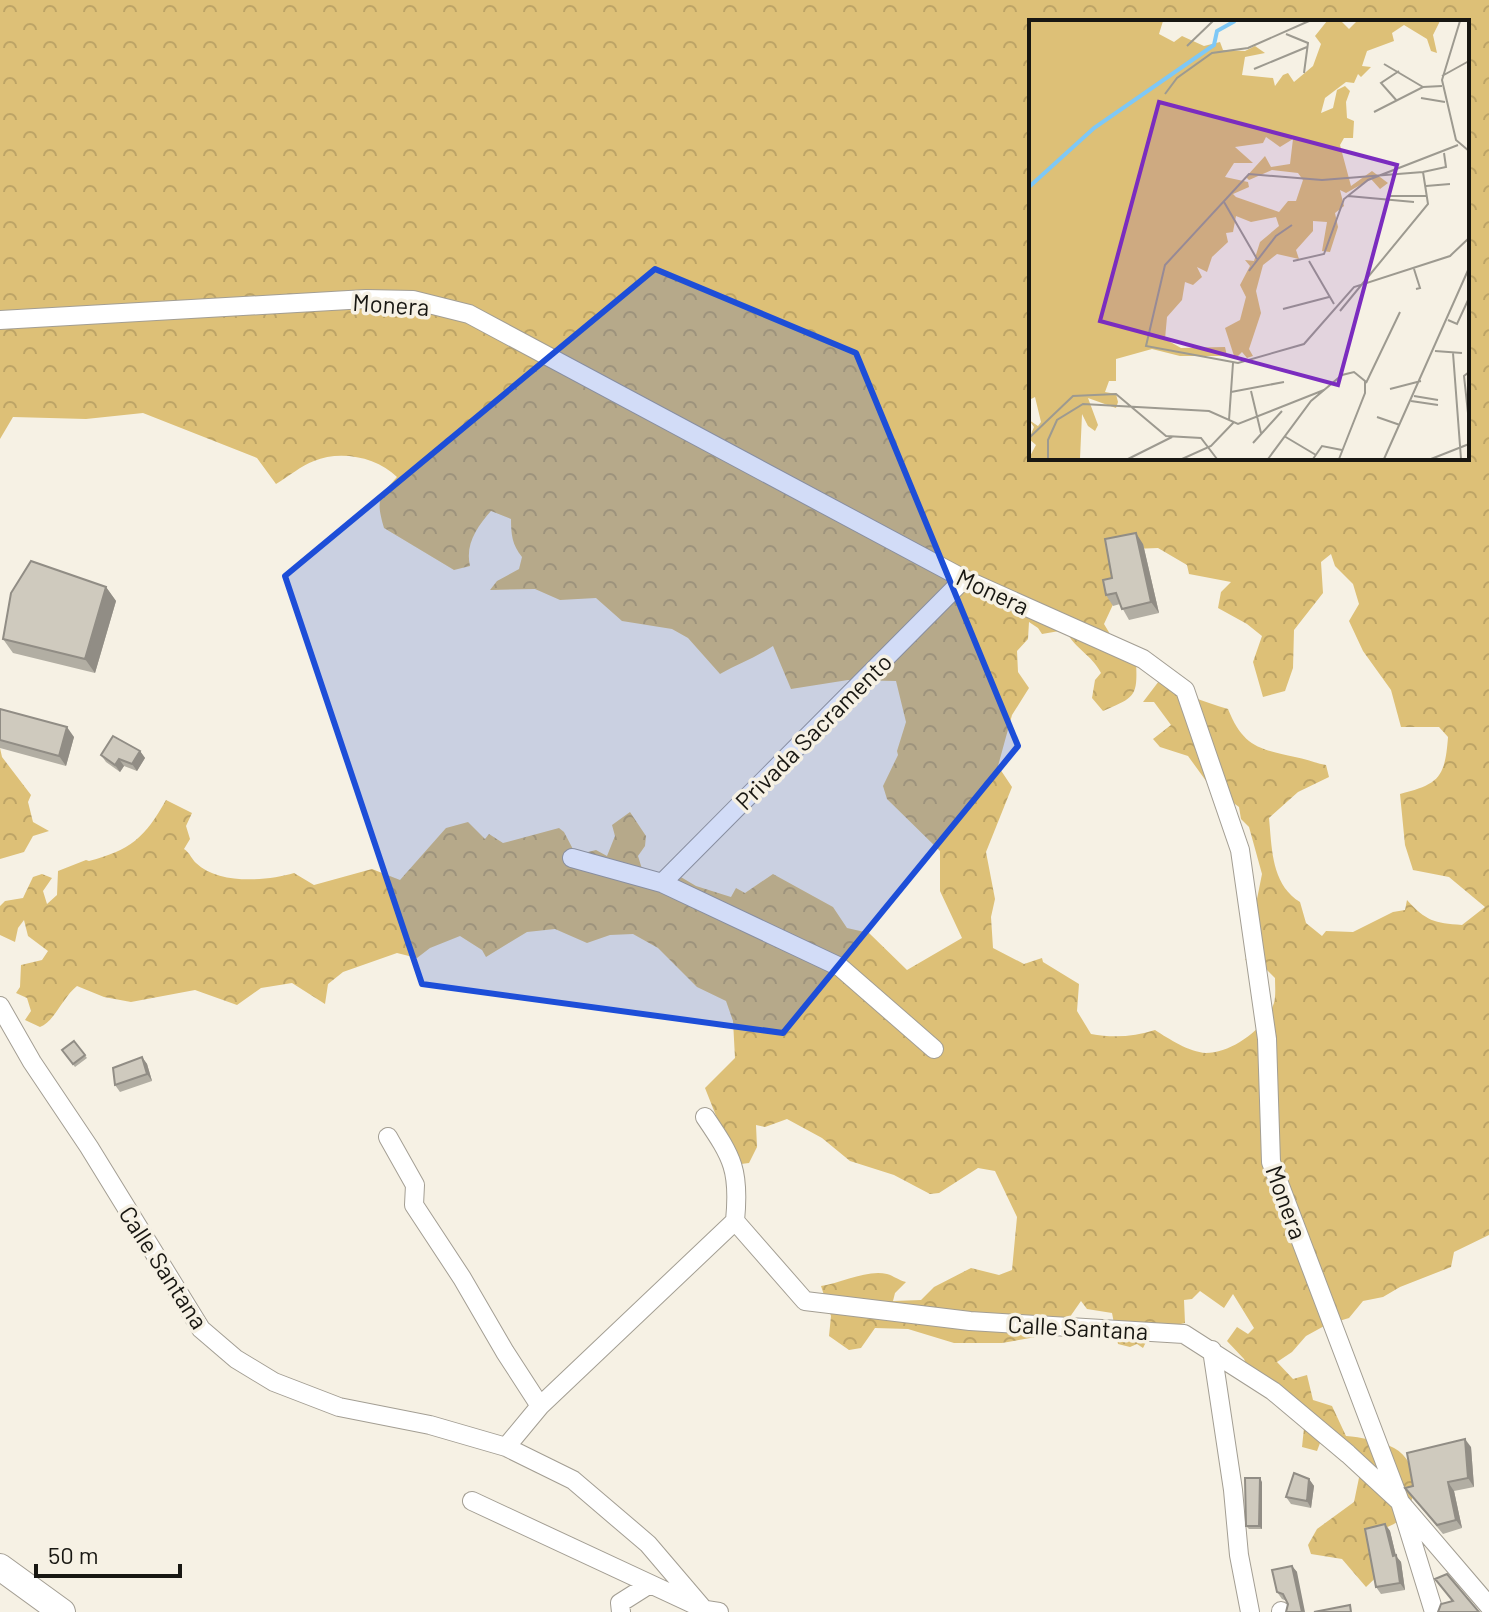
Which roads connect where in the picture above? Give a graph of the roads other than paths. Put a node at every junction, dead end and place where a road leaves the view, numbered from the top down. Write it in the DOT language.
graph roads {
  1 [pos="0,320"];
  2 [pos="964,579"];
  3 [pos="572,858"];
  4 [pos="662,883"];
  5 [pos="0,1006"];
  6 [pos="934,1049"];
  7 [pos="705,1117"];
  8 [pos="388,1137"];
  9 [pos="735,1221"];
  10 [pos="1212,1350"];
  11 [pos="540,1406"];
  12 [pos="506,1447"];
  13 [pos="472,1501"];
  14 [pos="1400,1502"];
  15 [pos="0,1567"];
  16 [pos="650,1584"];
  17 [pos="1489,1606"];
  18 [pos="710,1611"];
  19 [pos="62,1612"];
  20 [pos="621,1612"];
  21 [pos="1250,1612"];
  22 [pos="1434,1612"];
  1 -- 2 [label="street, Monera"];
  2 -- 4 [label="street, Privada Sacramento"];
  2 -- 14 [label="street, Monera"];
  3 -- 4 [label="street"];
  4 -- 6 [label="street"];
  5 -- 12 [label="street, Calle Santana"];
  7 -- 9 [label="street"];
  8 -- 11 [label="street"];
  9 -- 10 [label="street, Calle Santana"];
  9 -- 11 [label="street"];
  10 -- 14 [label="street, Calle Santana"];
  10 -- 21 [label="street"];
  11 -- 12 [label="street"];
  12 -- 18 [label="street, Calle Santana"];
  13 -- 16 [label="street"];
  14 -- 17 [label="street"];
  14 -- 22 [label="street, Monera"];
  15 -- 19 [label="street"];
  16 -- 18 [label="street"];
  16 -- 20 [label="street"];
}
